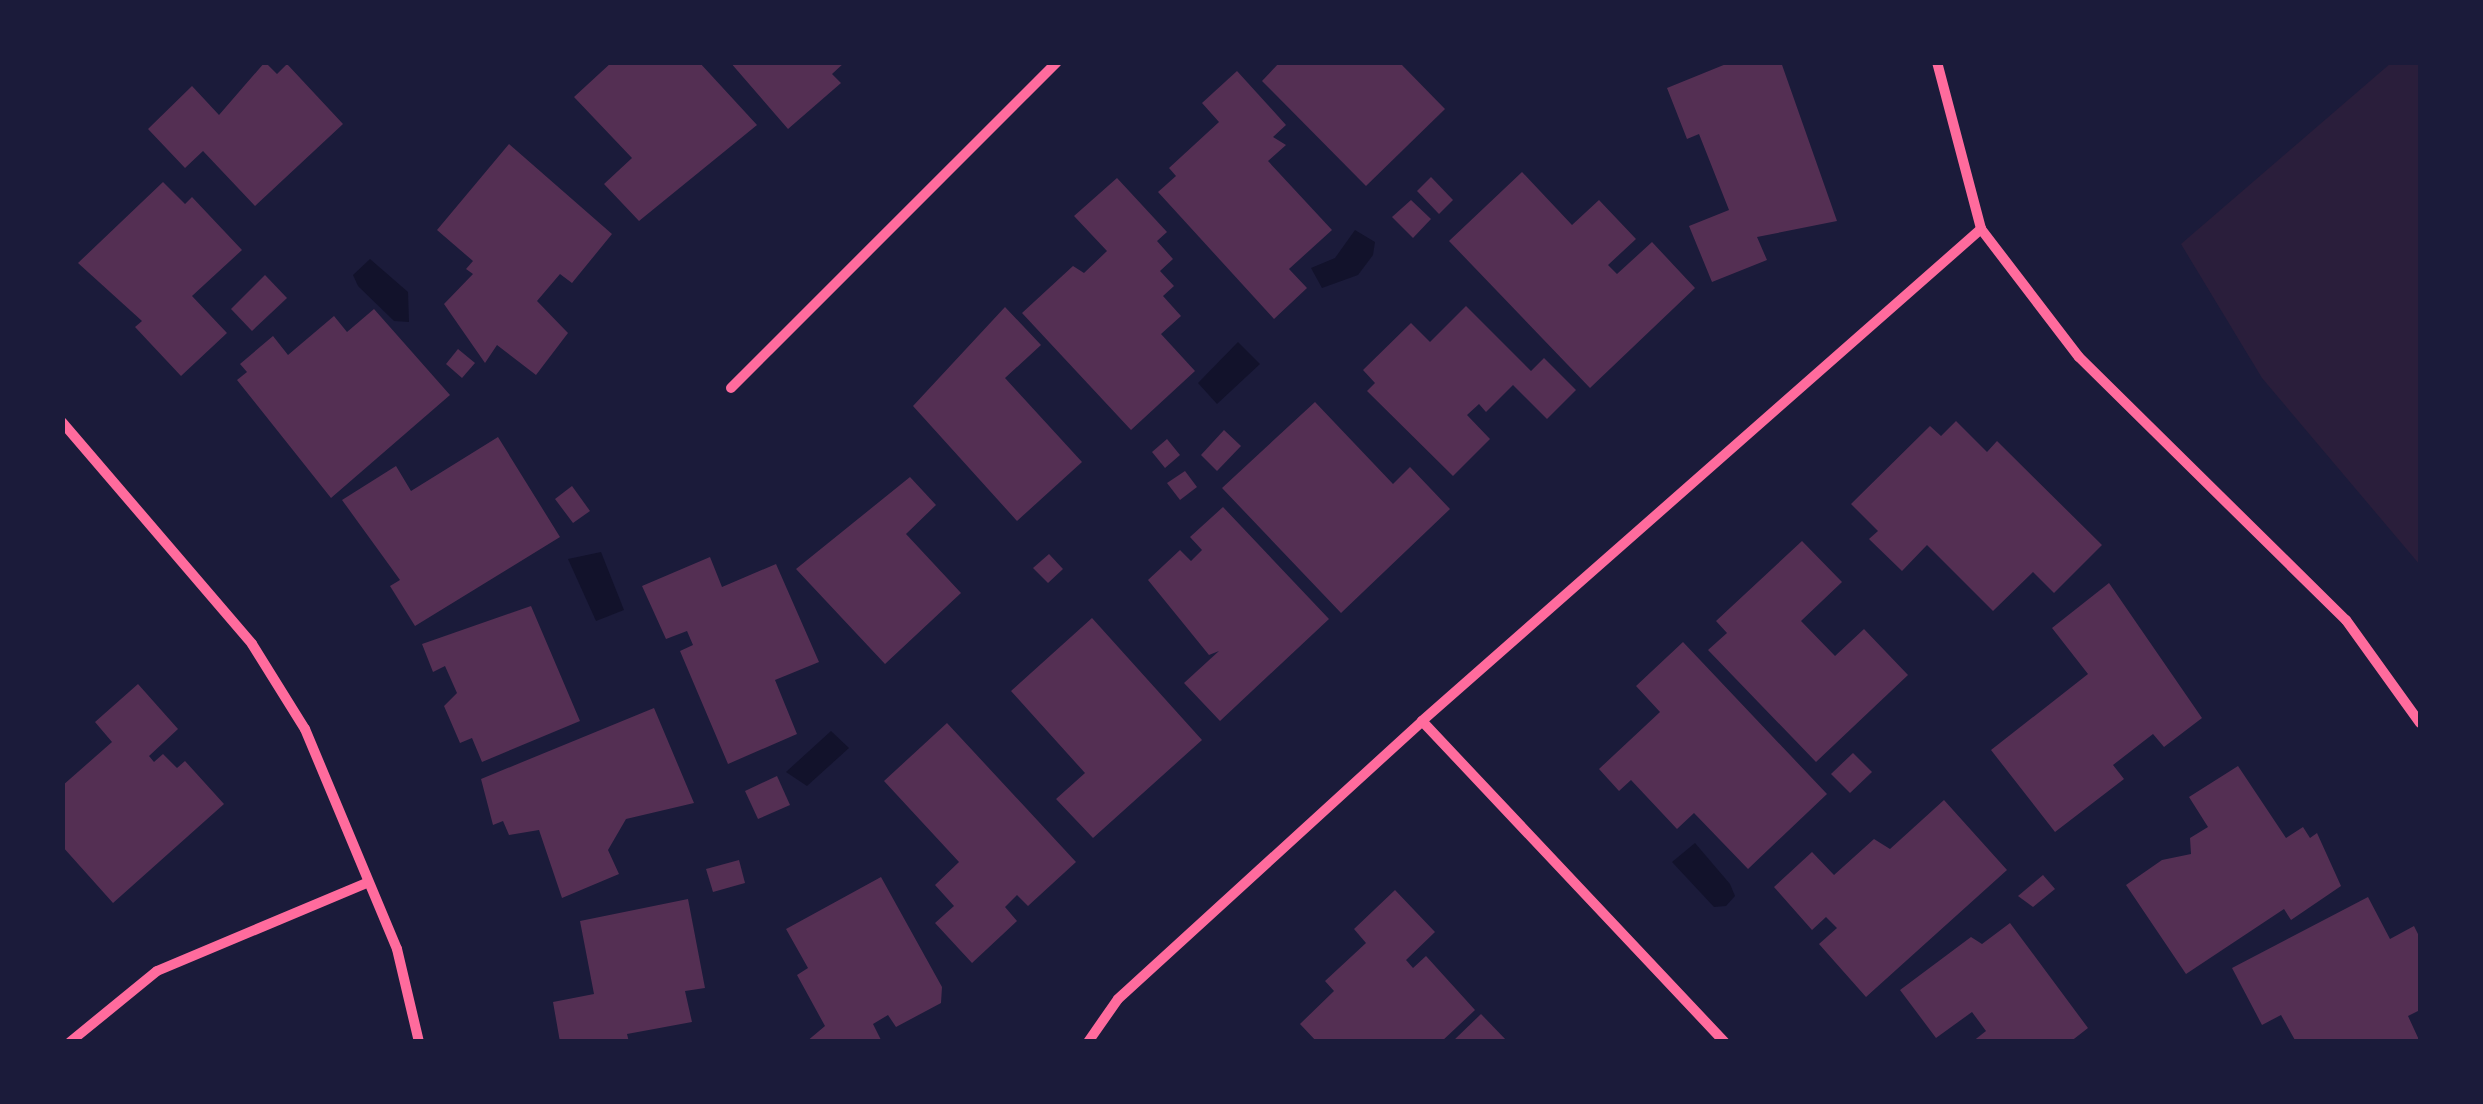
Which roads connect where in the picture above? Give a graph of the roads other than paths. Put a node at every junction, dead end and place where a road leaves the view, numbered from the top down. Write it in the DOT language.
graph roads {
  1 [pos="1056,62"];
  2 [pos="1937,62"];
  3 [pos="1981,229"];
  4 [pos="731,388"];
  5 [pos="62,422"];
  6 [pos="1422,720"];
  7 [pos="2420,723"];
  8 [pos="366,883"];
  9 [pos="70,1042"];
  10 [pos="419,1042"];
  11 [pos="1088,1042"];
  12 [pos="1725,1042"];
  1 -- 4 [label="street"];
  2 -- 3 [label="street"];
  3 -- 6 [label="street"];
  3 -- 7 [label="street"];
  5 -- 8 [label="street"];
  6 -- 11 [label="street"];
  6 -- 12 [label="street"];
  8 -- 9 [label="street"];
  8 -- 10 [label="street"];
}
